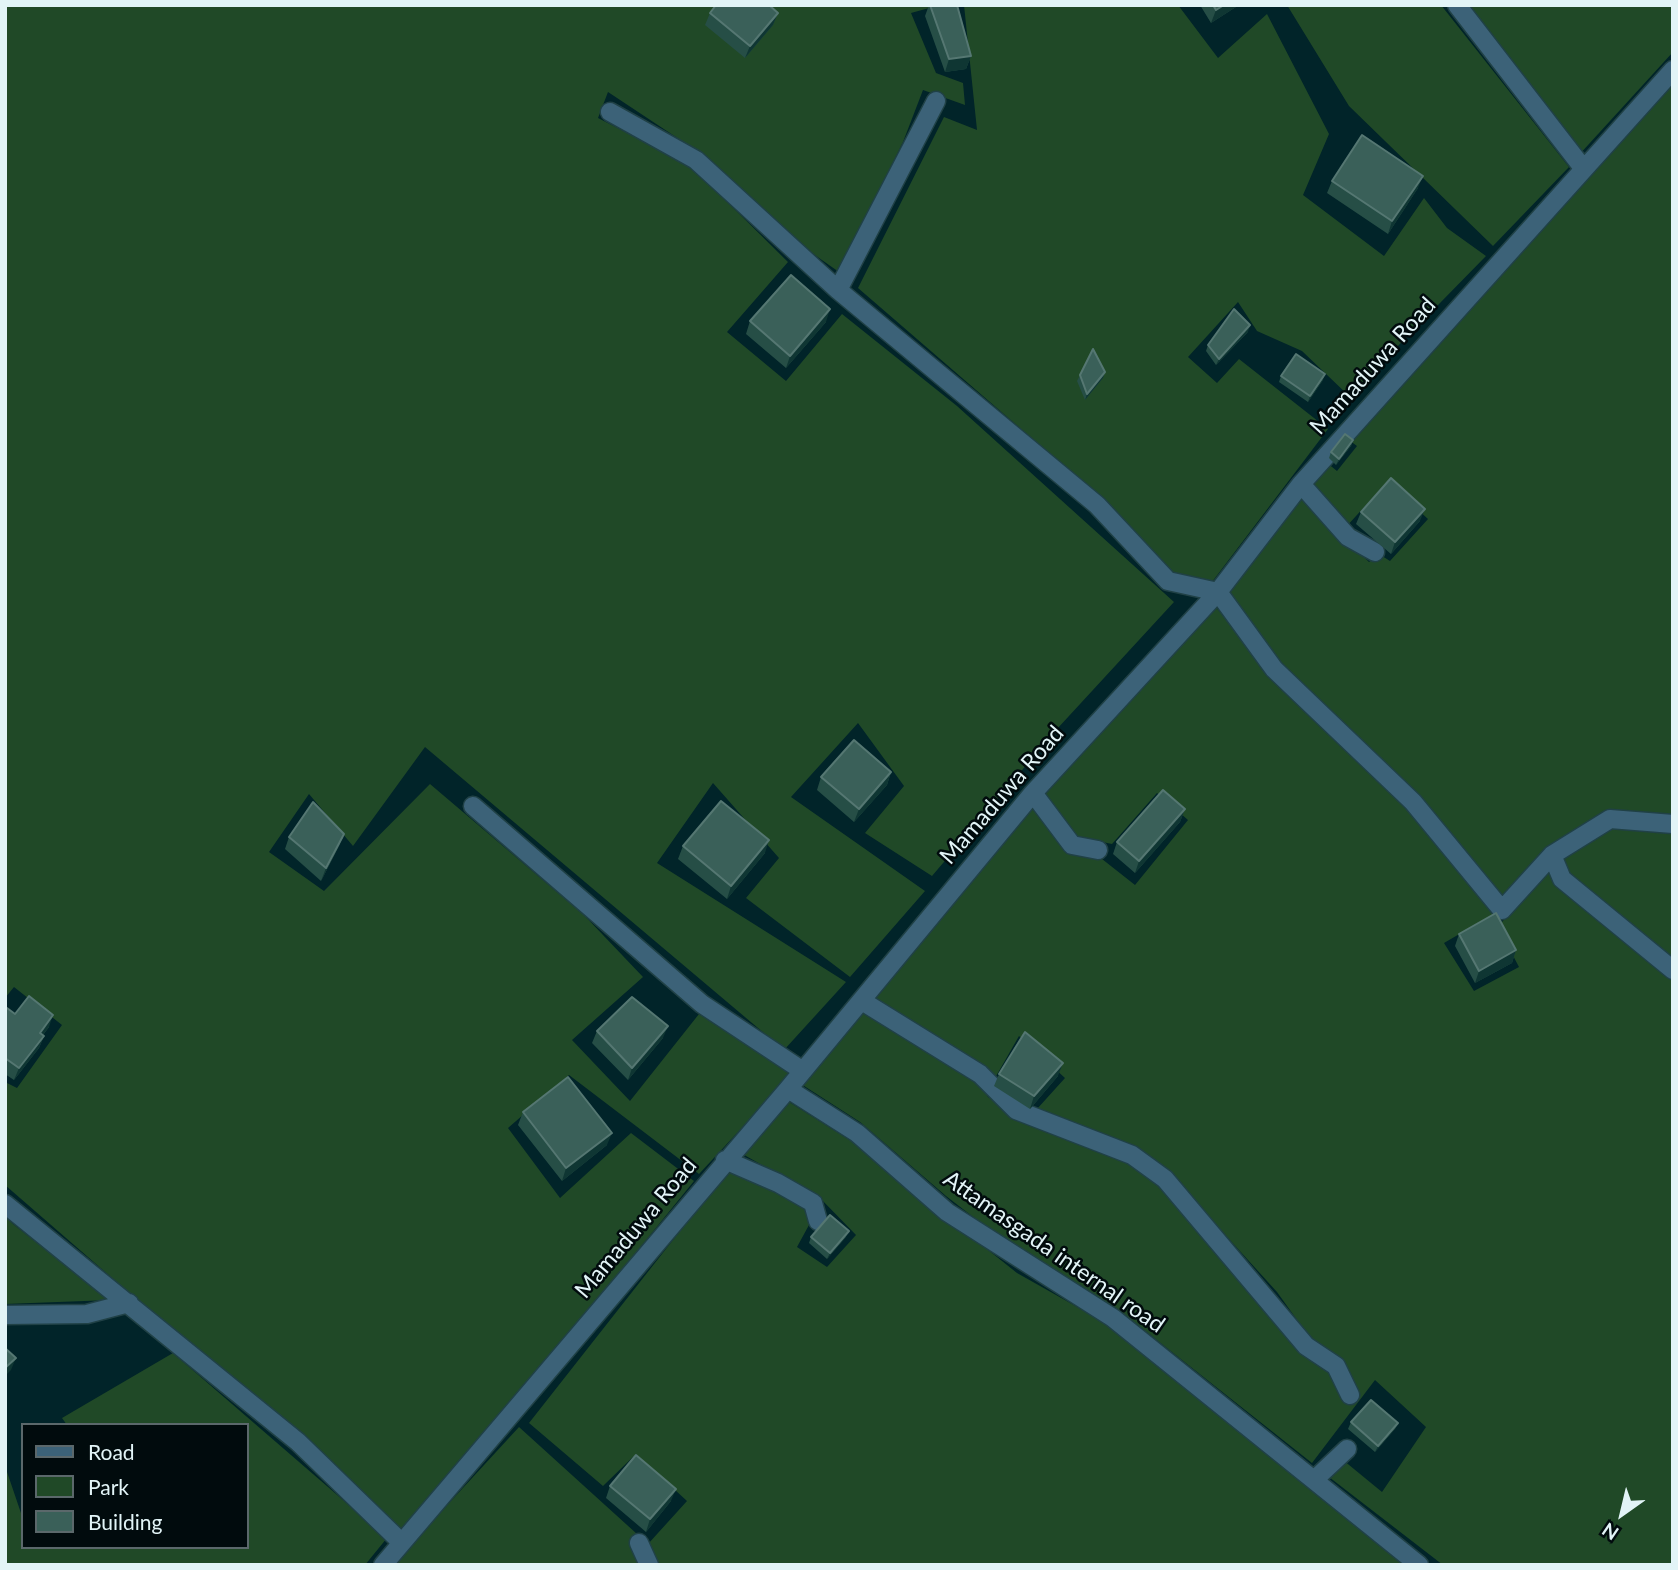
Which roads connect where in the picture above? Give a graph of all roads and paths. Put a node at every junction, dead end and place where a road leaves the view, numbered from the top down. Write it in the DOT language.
graph roads {
  1 [pos="1457,5"];
  2 [pos="1673,70"];
  3 [pos="936,101"];
  4 [pos="610,112"];
  5 [pos="1583,168"];
  6 [pos="838,289"];
  7 [pos="1301,484"];
  8 [pos="1376,552"];
  9 [pos="1218,592"];
  10 [pos="1033,793"];
  11 [pos="473,806"];
  12 [pos="1673,824"];
  13 [pos="1098,850"];
  14 [pos="1552,855"];
  15 [pos="1673,970"];
  16 [pos="862,1001"];
  17 [pos="803,1071"];
  18 [pos="788,1089"];
  19 [pos="725,1160"];
  20 [pos="5,1204"];
  21 [pos="818,1221"];
  22 [pos="129,1303"];
  23 [pos="5,1315"];
  24 [pos="1350,1395"];
  25 [pos="1348,1449"];
  26 [pos="1314,1480"];
  27 [pos="401,1542"];
  28 [pos="639,1543"];
  29 [pos="383,1565"];
  30 [pos="649,1565"];
  31 [pos="1419,1565"];
  1 -- 5 [label="street"];
  2 -- 5 [label="street, Mamaduwa Road"];
  3 -- 6 [label="street"];
  4 -- 6 [label="street"];
  5 -- 7 [label="street, Mamaduwa Road"];
  6 -- 9 [label="street"];
  7 -- 8 [label="street"];
  7 -- 9 [label="street, Mamaduwa Road"];
  9 -- 10 [label="street, Mamaduwa Road"];
  9 -- 14 [label="street"];
  10 -- 13 [label="street"];
  10 -- 16 [label="street, Mamaduwa Road"];
  11 -- 17 [label="street"];
  12 -- 14 [label="street"];
  14 -- 15 [label="street"];
  16 -- 17 [label="street, Mamaduwa Road"];
  16 -- 24 [label="street"];
  17 -- 18 [label="street, Mamaduwa Road"];
  18 -- 19 [label="street, Mamaduwa Road"];
  18 -- 26 [label="street, Attamasgada internal road"];
  19 -- 21 [label="street"];
  19 -- 27 [label="street, Mamaduwa Road"];
  20 -- 22 [label="street"];
  22 -- 23 [label="street"];
  22 -- 27 [label="street"];
  25 -- 26 [label="street"];
  26 -- 31 [label="street, Attamasgada internal road"];
  27 -- 29 [label="street, Mamaduwa Road"];
  28 -- 30 [label="street"];
}
